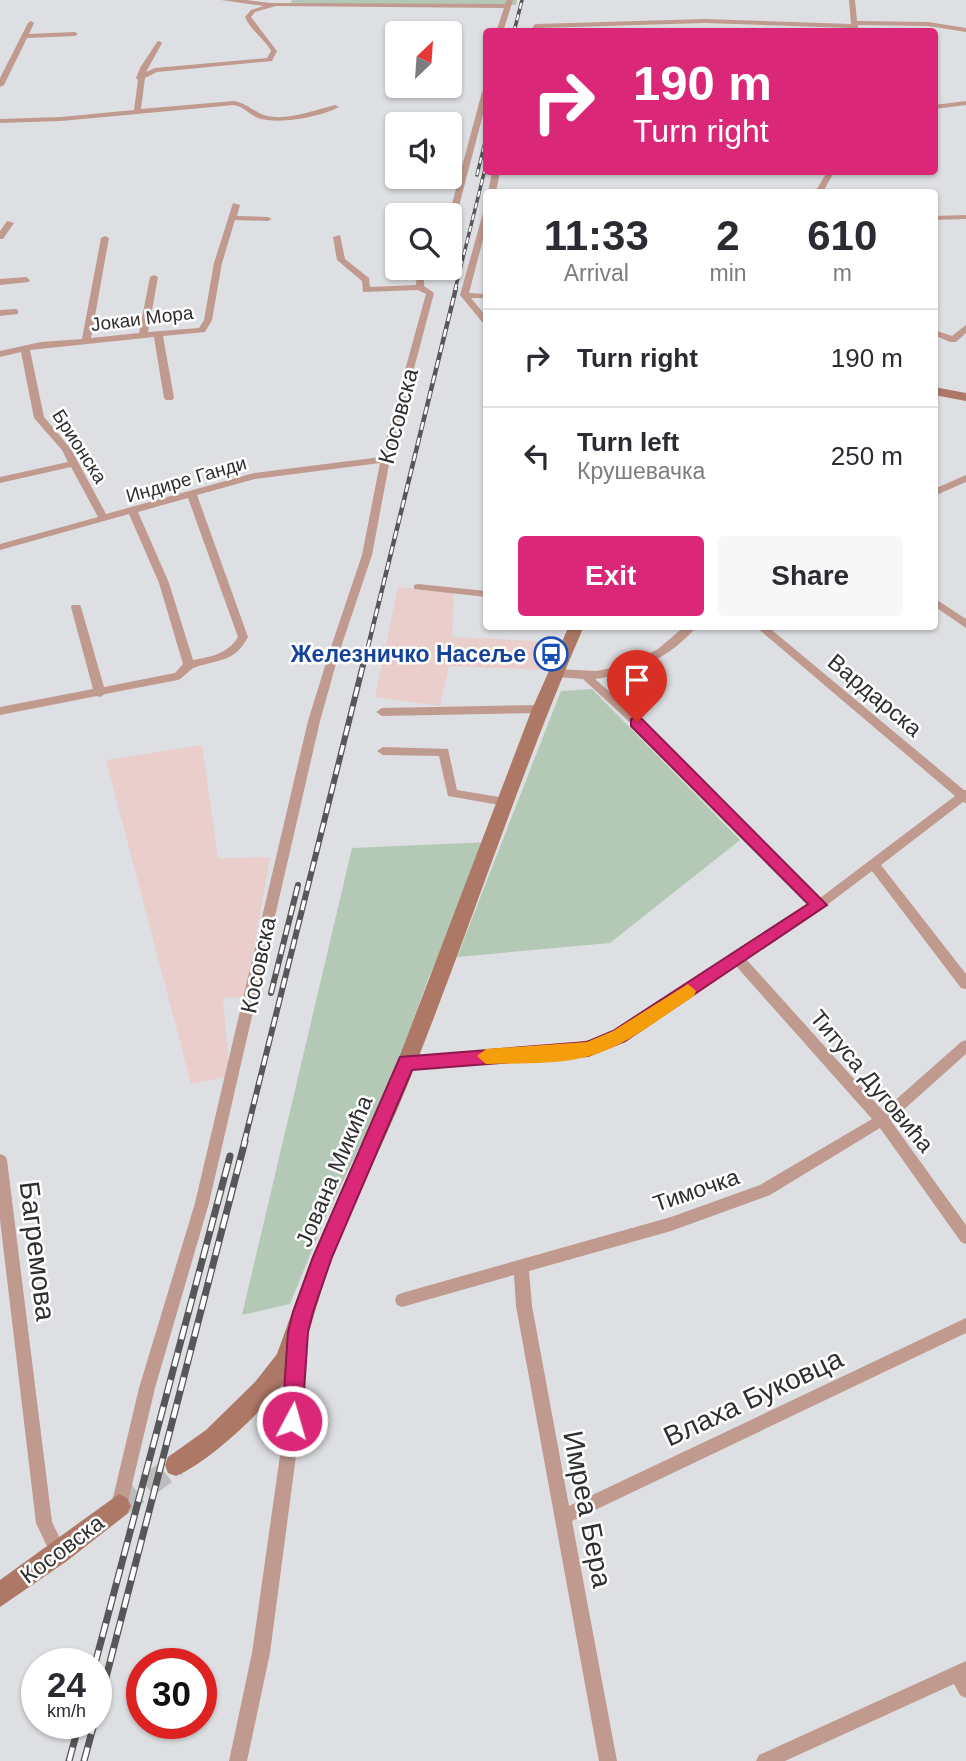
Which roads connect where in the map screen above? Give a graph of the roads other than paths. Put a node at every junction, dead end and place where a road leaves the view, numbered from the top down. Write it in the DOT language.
graph roads {
  1 [pos="224,0"];
  2 [pos="852,0"];
  3 [pos="509,3"];
  4 [pos="276,4"];
  5 [pos="31,23"];
  6 [pos="854,27"];
  7 [pos="500,28"];
  8 [pos="556,28"];
  9 [pos="966,30"];
  10 [pos="75,34"];
  11 [pos="24,36"];
  12 [pos="159,43"];
  13 [pos="140,78"];
  14 [pos="0,85"];
  15 [pos="483,103"];
  16 [pos="966,103"];
  17 [pos="938,106"];
  18 [pos="335,107"];
  19 [pos="137,113"];
  20 [pos="0,121"];
  21 [pos="456,203"];
  22 [pos="236,205"];
  23 [pos="966,217"];
  24 [pos="232,218"];
  25 [pos="268,219"];
  26 [pos="938,219"];
  27 [pos="10,223"];
  28 [pos="483,226"];
  29 [pos="0,237"];
  30 [pos="337,237"];
  31 [pos="105,238"];
  32 [pos="154,277"];
  33 [pos="26,280"];
  34 [pos="420,280"];
  35 [pos="0,282"];
  36 [pos="420,287"];
  37 [pos="464,295"];
  38 [pos="483,296"];
  39 [pos="15,312"];
  40 [pos="0,313"];
  41 [pos="483,317"];
  42 [pos="966,328"];
  43 [pos="158,334"];
  44 [pos="938,334"];
  45 [pos="143,335"];
  46 [pos="86,342"];
  47 [pos="25,349"];
  48 [pos="0,354"];
  49 [pos="938,392"];
  50 [pos="966,397"];
  51 [pos="169,398"];
  52 [pos="385,459"];
  53 [pos="75,463"];
  54 [pos="0,480"];
  55 [pos="963,481"];
  56 [pos="938,491"];
  57 [pos="192,495"];
  58 [pos="133,512"];
  59 [pos="104,519"];
  60 [pos="0,547"];
  61 [pos="418,587"];
  62 [pos="483,594"];
  63 [pos="938,604"];
  64 [pos="76,607"];
  65 [pos="966,624"];
  66 [pos="575,630"];
  67 [pos="688,630"];
  68 [pos="764,630"];
  69 [pos="189,665"];
  70 [pos="556,673"];
  71 [pos="588,678"];
  72 [pos="100,693"];
  73 [pos="540,709"];
  74 [pos="0,711"];
  75 [pos="382,712"];
  76 [pos="383,751"];
  77 [pos="965,797"];
  78 [pos="505,802"];
  79 [pos="874,866"];
  80 [pos="819,905"];
  81 [pos="737,958"];
  82 [pos="966,984"];
  83 [pos="966,1046"];
  84 [pos="407,1063"];
  85 [pos="882,1120"];
  86 [pos="0,1160"];
  87 [pos="966,1237"];
  88 [pos="521,1266"];
  89 [pos="402,1300"];
  90 [pos="966,1325"];
  91 [pos="298,1332"];
  92 [pos="263,1390"];
  93 [pos="296,1395"];
  94 [pos="176,1465"];
  95 [pos="119,1506"];
  96 [pos="563,1517"];
  97 [pos="60,1553"];
  98 [pos="0,1595"];
  99 [pos="963,1678"];
  100 [pos="796,1755"];
  101 [pos="238,1761"];
  102 [pos="608,1761"];
  103 [pos="765,1761"];
  1 -- 4 [label="street"];
  2 -- 6 [label="street"];
  3 -- 4 [label="street"];
  3 -- 7 [label="street"];
  4 -- 13 [label="street"];
  5 -- 11 [label="street"];
  6 -- 8 [label="street"];
  6 -- 9 [label="street"];
  10 -- 11 [label="street"];
  11 -- 14 [label="street"];
  12 -- 13 [label="street"];
  13 -- 19 [label="street"];
  15 -- 21 [label="street"];
  16 -- 17 [label="street"];
  18 -- 19 [label="street"];
  19 -- 20 [label="street"];
  22 -- 24 [label="street, Јокаи Мора"];
  23 -- 26 [label="street"];
  24 -- 25 [label="street"];
  24 -- 43 [label="street, Јокаи Мора"];
  27 -- 29 [label="street"];
  28 -- 37 [label="street"];
  30 -- 36 [label="street"];
  31 -- 46 [label="street"];
  32 -- 45 [label="street"];
  33 -- 35 [label="street"];
  34 -- 36 [label="street"];
  36 -- 52 [label="street, Косовска"];
  37 -- 38 [label="street"];
  37 -- 41 [label="street"];
  39 -- 40 [label="street"];
  42 -- 44 [label="street"];
  43 -- 45 [label="street, Јокаи Мора"];
  43 -- 51 [label="street"];
  45 -- 46 [label="street, Јокаи Мора"];
  46 -- 47 [label="street, Јокаи Мора"];
  47 -- 48 [label="street, Јокаи Мора"];
  47 -- 53 [label="street, Брионска"];
  49 -- 50 [label="street"];
  52 -- 57 [label="street, Индире Ганди"];
  52 -- 95 [label="street, Косовска"];
  53 -- 54 [label="street"];
  53 -- 59 [label="street, Брионска"];
  55 -- 56 [label="street"];
  57 -- 58 [label="street, Индире Ганди"];
  57 -- 69 [label="street"];
  58 -- 59 [label="street, Индире Ганди"];
  58 -- 69 [label="street"];
  59 -- 60 [label="street, Индире Ганди"];
  61 -- 62 [label="street"];
  63 -- 65 [label="street"];
  64 -- 72 [label="street"];
  66 -- 70 [label="street, Јована Микића"];
  67 -- 71 [label="street"];
  68 -- 77 [label="street, Вардарска"];
  69 -- 72 [label="street"];
  70 -- 71 [label="street"];
  70 -- 73 [label="street, Јована Микића"];
  71 -- 80 [label="street"];
  72 -- 74 [label="street"];
  73 -- 75 [label="street"];
  73 -- 78 [label="street, Јована Микића"];
  76 -- 78 [label="street"];
  77 -- 79 [label="street"];
  78 -- 84 [label="street, Јована Микића"];
  79 -- 80 [label="street"];
  79 -- 82 [label="street"];
  80 -- 81 [label="street"];
  81 -- 84 [label="street"];
  81 -- 85 [label="street, Титуса Дуговића"];
  83 -- 85 [label="street, Тимочка"];
  84 -- 91 [label="street, Јована Микића"];
  85 -- 87 [label="street, Титуса Дуговића"];
  85 -- 88 [label="street, Тимочка"];
  86 -- 97 [label="street, Багремова"];
  88 -- 89 [label="street, Тимочка"];
  88 -- 96 [label="street, Имреа Бера"];
  90 -- 96 [label="street, Влаха Буковца"];
  91 -- 92 [label="street"];
  91 -- 93 [label="street, Јована Микића"];
  92 -- 93 [label="street"];
  92 -- 94 [label="street"];
  93 -- 101 [label="street, Јована Микића"];
  95 -- 97 [label="street, Косовска"];
  96 -- 102 [label="street, Имреа Бера"];
  97 -- 98 [label="street, Косовска"];
  99 -- 100 [label="street"];
  100 -- 103 [label="street"];
}
